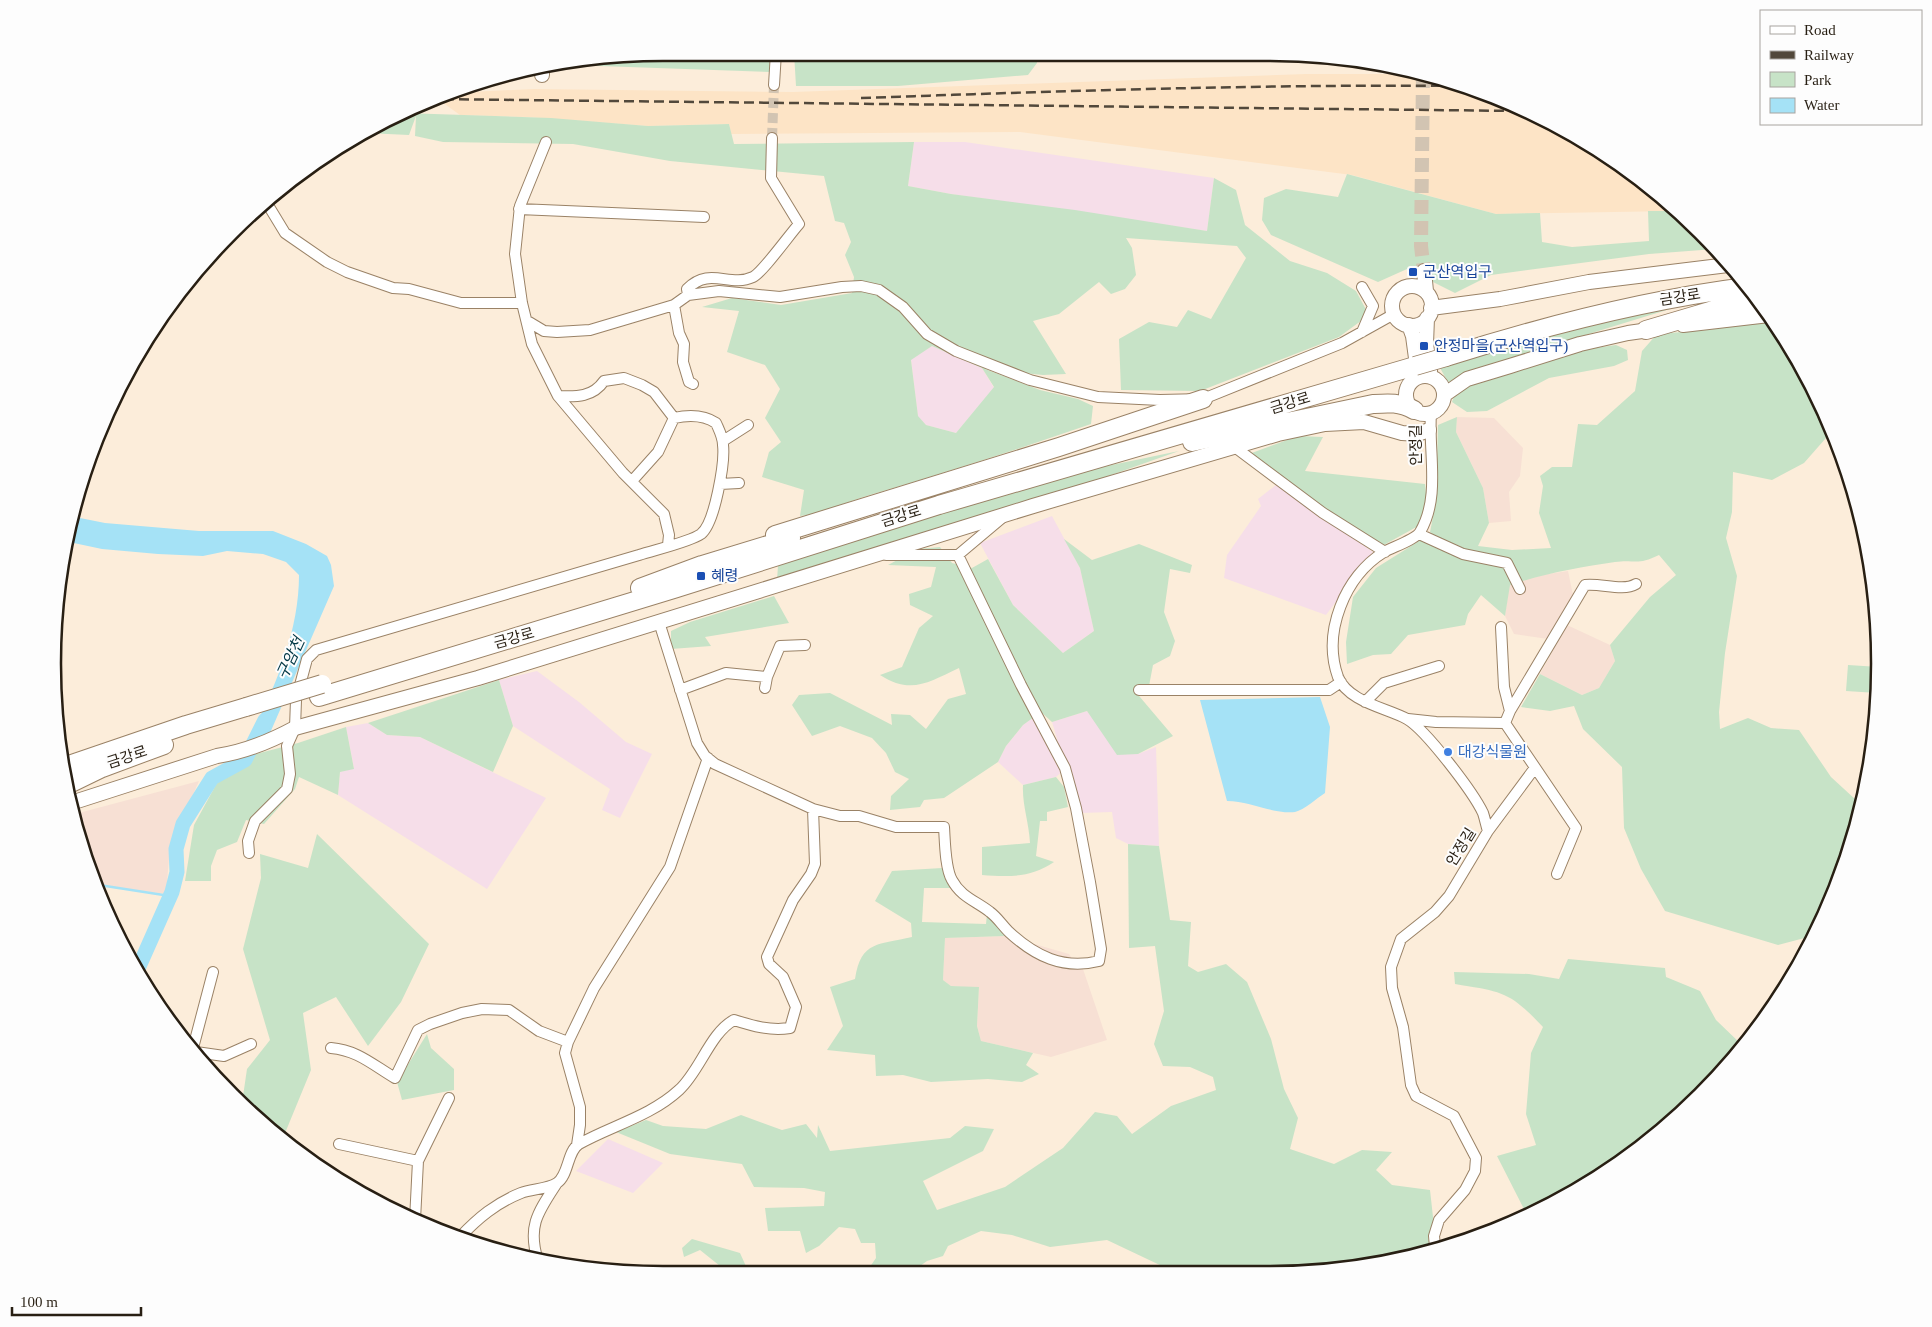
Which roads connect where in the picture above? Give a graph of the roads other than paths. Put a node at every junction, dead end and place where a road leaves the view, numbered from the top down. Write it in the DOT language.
graph roads {
  1 [pos="775,61"];
  2 [pos="774,85"];
  3 [pos="772,138"];
  4 [pos="546,142"];
  5 [pos="270,208"];
  6 [pos="519,209"];
  7 [pos="704,216"];
  8 [pos="1721,266"];
  9 [pos="1731,278"];
  10 [pos="1411,286"];
  11 [pos="1362,287"];
  12 [pos="1739,288"];
  13 [pos="1426,291"];
  14 [pos="688,295"];
  15 [pos="522,303"];
  16 [pos="1750,303"];
  17 [pos="674,305"];
  18 [pos="1429,313"];
  19 [pos="1394,314"];
  20 [pos="1760,316"];
  21 [pos="529,322"];
  22 [pos="1410,325"];
  23 [pos="1646,330"];
  24 [pos="1362,333"];
  25 [pos="1445,352"];
  26 [pos="1419,369"];
  27 [pos="693,384"];
  28 [pos="1444,395"];
  29 [pos="558,396"];
  30 [pos="1203,399"];
  31 [pos="1422,411"];
  32 [pos="674,418"];
  33 [pos="748,425"];
  34 [pos="1429,430"];
  35 [pos="723,442"];
  36 [pos="1236,448"];
  37 [pos="1062,469"];
  38 [pos="632,481"];
  39 [pos="739,483"];
  40 [pos="720,484"];
  41 [pos="1006,515"];
  42 [pos="1419,534"];
  43 [pos="668,545"];
  44 [pos="1385,552"];
  45 [pos="875,555"];
  46 [pos="958,555"];
  47 [pos="702,565"];
  48 [pos="1636,584"];
  49 [pos="1520,589"];
  50 [pos="659,622"];
  51 [pos="1501,626"];
  52 [pos="804,645"];
  53 [pos="1439,666"];
  54 [pos="1340,682"];
  55 [pos="321,690"];
  56 [pos="680,690"];
  57 [pos="1140,690"];
  58 [pos="1365,702"];
  59 [pos="1510,710"];
  60 [pos="1407,719"];
  61 [pos="1505,723"];
  62 [pos="295,728"];
  63 [pos="188,731"];
  64 [pos="68,754"];
  65 [pos="708,758"];
  66 [pos="70,765"];
  67 [pos="1534,769"];
  68 [pos="72,775"];
  69 [pos="73,782"];
  70 [pos="78,801"];
  71 [pos="813,810"];
  72 [pos="1488,831"];
  73 [pos="249,853"];
  74 [pos="1557,874"];
  75 [pos="213,972"];
  76 [pos="194,1040"];
  77 [pos="568,1042"];
  78 [pos="251,1044"];
  79 [pos="331,1048"];
  80 [pos="205,1053"];
  81 [pos="449,1098"];
  82 [pos="339,1144"];
  83 [pos="577,1145"];
  84 [pos="418,1161"];
  85 [pos="557,1183"];
  86 [pos="415,1212"];
  87 [pos="465,1232"];
  88 [pos="1435,1242"];
  89 [pos="535,1251"];
  1 -- 2 [label="street"];
  3 -- 14 [label="street"];
  4 -- 6 [label="street"];
  5 -- 15 [label="street"];
  6 -- 7 [label="street"];
  6 -- 15 [label="street"];
  8 -- 18 [label="street"];
  9 -- 25 [label="highway, 금강로"];
  10 -- 13 [label="street"];
  10 -- 13 [label="street"];
  10 -- 19 [label="street"];
  11 -- 24 [label="street"];
  12 -- 25 [label="highway, 금강로"];
  13 -- 18 [label="street"];
  14 -- 17 [label="street"];
  14 -- 30 [label="street"];
  15 -- 21 [label="street"];
  16 -- 23 [label="highway"];
  17 -- 21 [label="street"];
  17 -- 27 [label="street"];
  18 -- 22 [label="street"];
  18 -- 26 [label="street"];
  19 -- 22 [label="street"];
  19 -- 24 [label="street"];
  20 -- 23 [label="street"];
  21 -- 29 [label="street"];
  22 -- 26 [label="street"];
  23 -- 28 [label="street"];
  24 -- 30 [label="street"];
  25 -- 26 [label="highway, 금강로, bridge"];
  26 -- 28 [label="street"];
  26 -- 31 [label="street"];
  26 -- 37 [label="highway, 금강로"];
  26 -- 47 [label="highway, 금강로"];
  28 -- 31 [label="street"];
  29 -- 32 [label="street"];
  29 -- 38 [label="street"];
  30 -- 47 [label="highway"];
  31 -- 34 [label="street, 안정길"];
  31 -- 37 [label="highway"];
  32 -- 35 [label="street"];
  32 -- 38 [label="street"];
  33 -- 35 [label="street"];
  34 -- 36 [label="street"];
  34 -- 42 [label="street, 안정길"];
  35 -- 40 [label="street"];
  36 -- 41 [label="street"];
  36 -- 44 [label="street"];
  37 -- 55 [label="highway, 금강로"];
  38 -- 43 [label="street"];
  39 -- 40 [label="street"];
  40 -- 43 [label="street"];
  41 -- 45 [label="street"];
  41 -- 46 [label="street"];
  42 -- 44 [label="street"];
  42 -- 49 [label="street"];
  43 -- 62 [label="street"];
  44 -- 54 [label="street"];
  45 -- 46 [label="street"];
  45 -- 50 [label="street"];
  46 -- 71 [label="street"];
  47 -- 55 [label="highway, 금강로"];
  48 -- 59 [label="street"];
  50 -- 56 [label="street"];
  50 -- 62 [label="street"];
  51 -- 59 [label="street"];
  52 -- 56 [label="street"];
  53 -- 58 [label="street"];
  54 -- 57 [label="street"];
  54 -- 58 [label="street, 안정길"];
  55 -- 63 [label="highway, 금강로, bridge"];
  56 -- 65 [label="street"];
  58 -- 60 [label="street, 안정길"];
  59 -- 61 [label="street"];
  60 -- 61 [label="street"];
  60 -- 72 [label="street, 안정길"];
  61 -- 67 [label="street"];
  62 -- 70 [label="street"];
  62 -- 73 [label="street"];
  63 -- 64 [label="highway"];
  63 -- 66 [label="highway, 금강로"];
  63 -- 68 [label="highway, 금강로"];
  63 -- 69 [label="highway"];
  65 -- 71 [label="street"];
  65 -- 77 [label="street"];
  67 -- 72 [label="street"];
  67 -- 74 [label="street"];
  71 -- 83 [label="street"];
  72 -- 88 [label="street, 안정길"];
  75 -- 76 [label="street"];
  77 -- 79 [label="street"];
  77 -- 83 [label="street"];
  78 -- 80 [label="street"];
  81 -- 84 [label="street"];
  82 -- 84 [label="street"];
  83 -- 85 [label="street"];
  84 -- 86 [label="street"];
  85 -- 87 [label="street"];
  85 -- 89 [label="street"];
}
